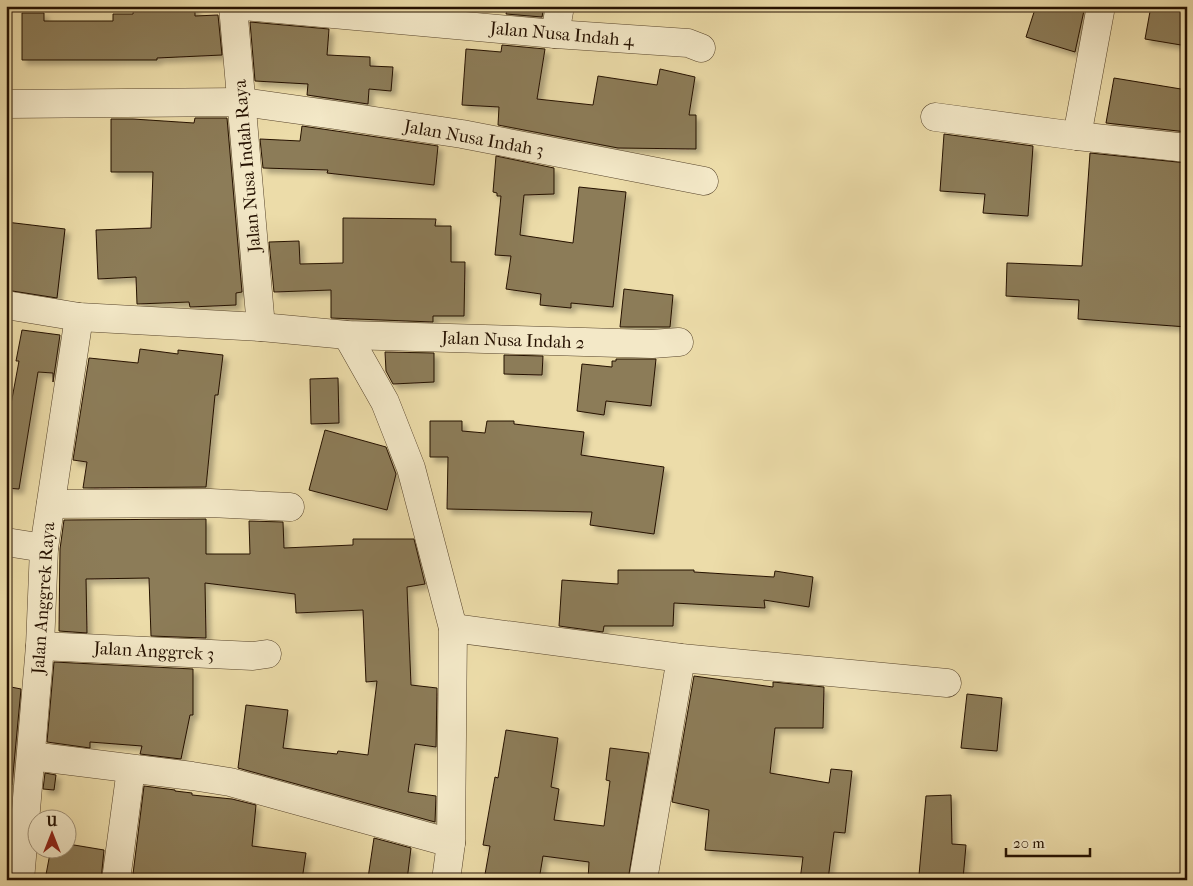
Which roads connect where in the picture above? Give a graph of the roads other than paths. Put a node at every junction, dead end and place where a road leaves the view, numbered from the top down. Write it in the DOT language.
graph roads {
  1 [pos="233,6"];
  2 [pos="244,6"];
  3 [pos="560,6"];
  4 [pos="1101,6"];
  5 [pos="555,34"];
  6 [pos="701,48"];
  7 [pos="242,102"];
  8 [pos="7,104"];
  9 [pos="935,117"];
  10 [pos="1077,136"];
  11 [pos="1187,148"];
  12 [pos="704,181"];
  13 [pos="6,305"];
  14 [pos="79,317"];
  15 [pos="261,327"];
  16 [pos="347,335"];
  17 [pos="678,342"];
  18 [pos="51,504"];
  19 [pos="290,507"];
  20 [pos="6,542"];
  21 [pos="44,548"];
  22 [pos="453,628"];
  23 [pos="40,646"];
  24 [pos="267,654"];
  25 [pos="681,658"];
  26 [pos="947,683"];
  27 [pos="31,756"];
  28 [pos="131,769"];
  29 [pos="450,843"];
  30 [pos="20,880"];
  31 [pos="116,880"];
  32 [pos="446,880"];
  33 [pos="644,880"];
  1 -- 7 [label="street, Jalan Nusa Indah Raya"];
  2 -- 5 [label="street, Jalan Nusa Indah 4"];
  3 -- 5 [label="street"];
  4 -- 10 [label="street"];
  5 -- 6 [label="street, Jalan Nusa Indah 4"];
  7 -- 8 [label="street, Jalan Nusa Indah 3"];
  7 -- 12 [label="street, Jalan Nusa Indah 3"];
  7 -- 15 [label="street, Jalan Nusa Indah Raya"];
  9 -- 10 [label="street"];
  10 -- 11 [label="street"];
  13 -- 14 [label="street, Jalan Nusa Indah 2"];
  14 -- 15 [label="street, Jalan Nusa Indah 2"];
  14 -- 18 [label="street, Jalan Anggrek Raya"];
  15 -- 16 [label="street, Jalan Nusa Indah 2"];
  16 -- 17 [label="street, Jalan Nusa Indah 2"];
  16 -- 22 [label="street"];
  18 -- 19 [label="street"];
  18 -- 21 [label="street, Jalan Anggrek Raya"];
  20 -- 21 [label="street"];
  21 -- 23 [label="street, Jalan Anggrek Raya"];
  22 -- 25 [label="street"];
  22 -- 29 [label="street"];
  23 -- 24 [label="street, Jalan Anggrek 3"];
  23 -- 27 [label="street, Jalan Anggrek Raya"];
  25 -- 26 [label="street"];
  25 -- 33 [label="street"];
  27 -- 28 [label="street"];
  27 -- 30 [label="street, Jalan Anggrek Raya"];
  28 -- 29 [label="street"];
  28 -- 31 [label="street"];
  29 -- 32 [label="street"];
}
